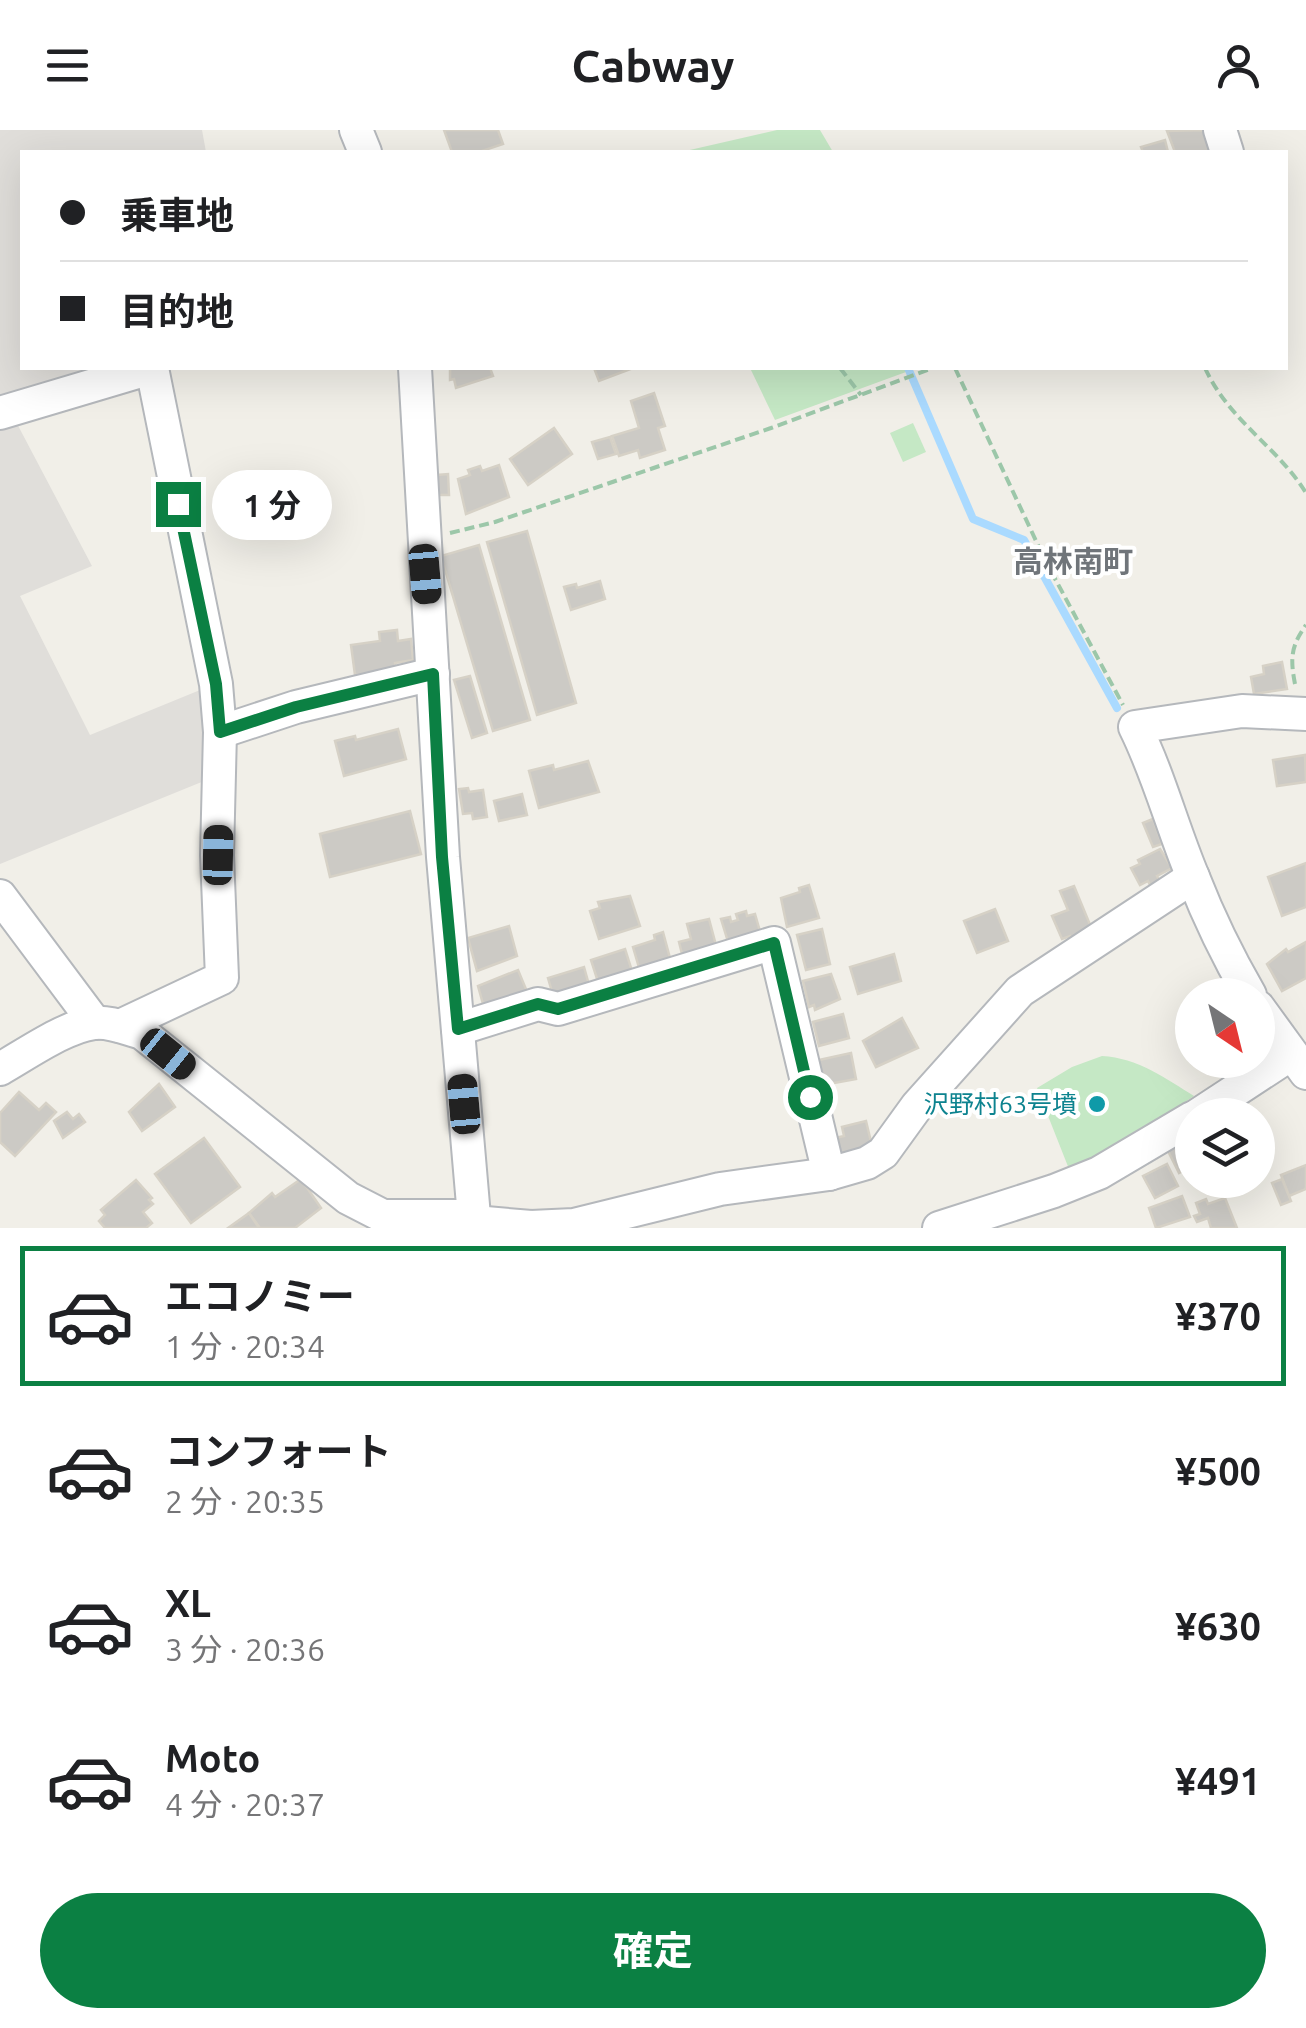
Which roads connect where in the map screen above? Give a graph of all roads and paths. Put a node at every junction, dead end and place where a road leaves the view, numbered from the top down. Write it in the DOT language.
graph roads {
  1 [pos="144,370"];
  2 [pos="151,370"];
  3 [pos="415,370"];
  4 [pos="841,370"];
  5 [pos="927,370"];
  6 [pos="956,370"];
  7 [pos="1205,370"];
  8 [pos="860,395"];
  9 [pos="0,413"];
  10 [pos="1306,493"];
  11 [pos="423,540"];
  12 [pos="1306,625"];
  13 [pos="433,674"];
  14 [pos="1303,714"];
  15 [pos="1134,727"];
  16 [pos="220,732"];
  17 [pos="1193,878"];
  18 [pos="0,896"];
  19 [pos="1240,978"];
  20 [pos="107,1024"];
  21 [pos="458,1029"];
  22 [pos="1275,1031"];
  23 [pos="1298,1063"];
  24 [pos="0,1069"];
  25 [pos="1231,1098"];
  26 [pos="1175,1129"];
  27 [pos="829,1174"];
  28 [pos="475,1222"];
  29 [pos="940,1228"];
  1 -- 9 [label="street"];
  2 -- 16 [label="street"];
  3 -- 11 [label="street"];
  4 -- 8 [label="path"];
  5 -- 8 [label="path"];
  6 -- 15 [label="path"];
  7 -- 10 [label="path"];
  8 -- 11 [label="path"];
  11 -- 13 [label="street"];
  12 -- 14 [label="path"];
  13 -- 16 [label="street"];
  13 -- 21 [label="street"];
  14 -- 15 [label="street"];
  15 -- 17 [label="street"];
  16 -- 20 [label="street"];
  17 -- 19 [label="street"];
  17 -- 27 [label="street"];
  18 -- 20 [label="street"];
  20 -- 24 [label="street"];
  20 -- 28 [label="street"];
  21 -- 27 [label="street"];
  21 -- 28 [label="street"];
  22 -- 23 [label="street"];
  23 -- 25 [label="street"];
  26 -- 29 [label="street"];
  27 -- 28 [label="street"];
}
